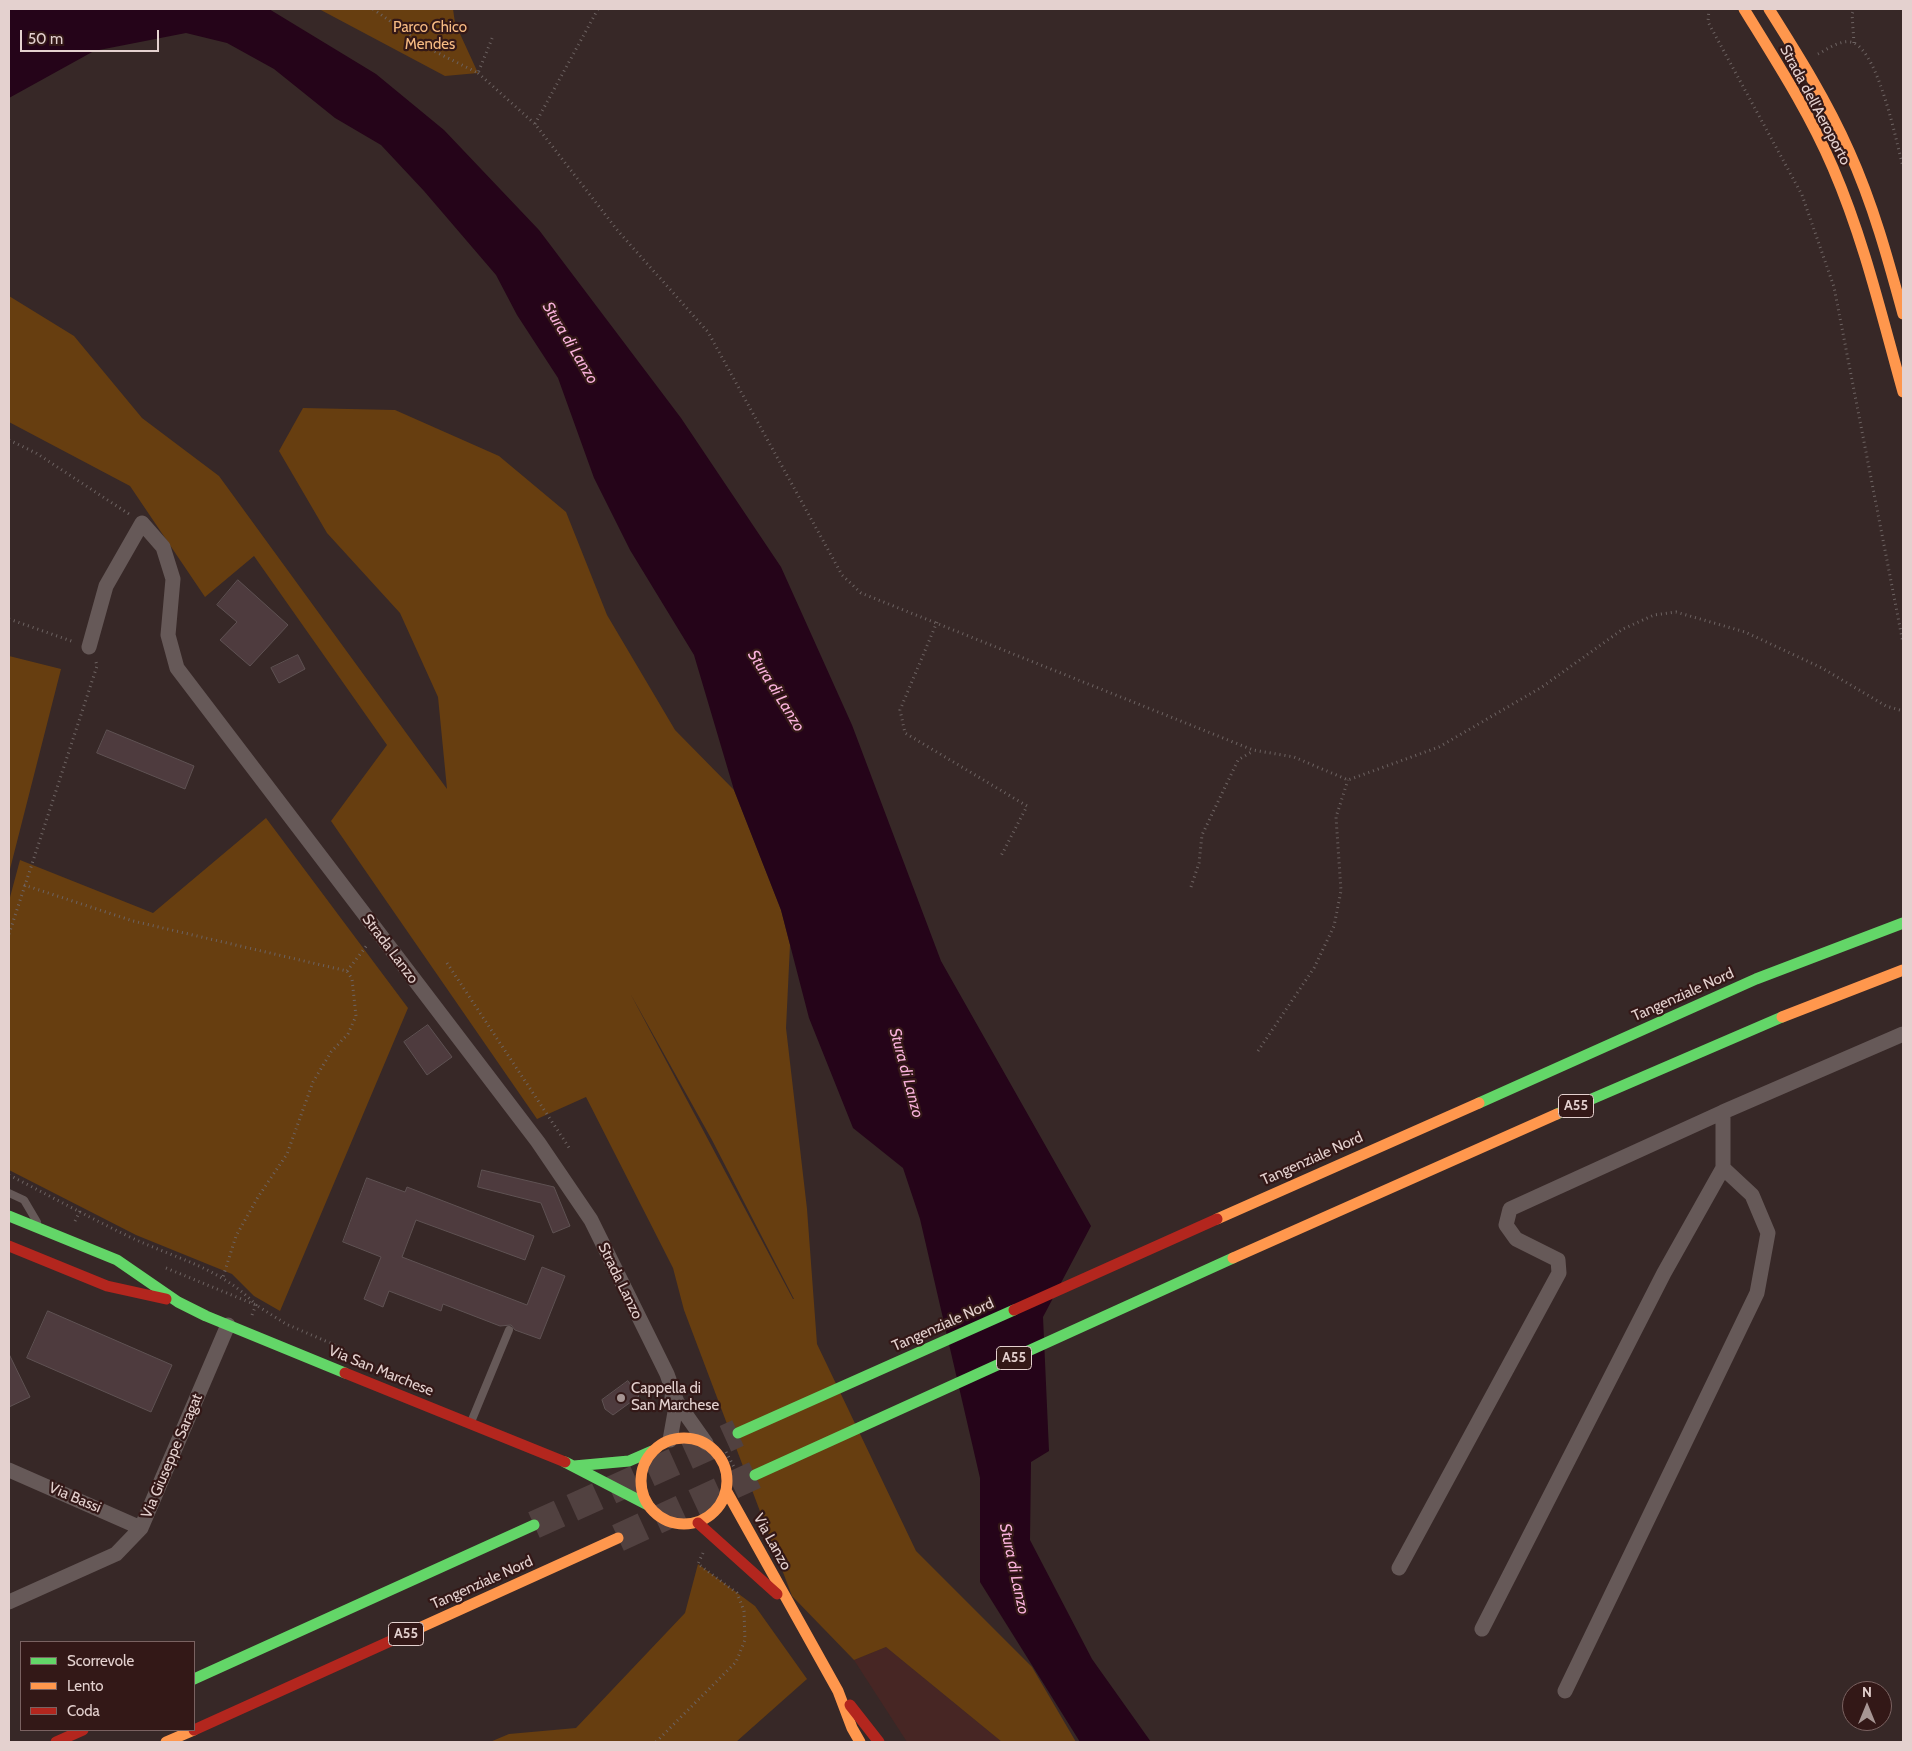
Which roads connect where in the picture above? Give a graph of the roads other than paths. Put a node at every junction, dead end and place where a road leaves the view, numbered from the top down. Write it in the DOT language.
graph roads {
  1 [pos="1744,9"];
  2 [pos="1769,9"];
  3 [pos="1903,314"];
  4 [pos="1903,392"];
  5 [pos="89,647"];
  6 [pos="1903,923"];
  7 [pos="1903,970"];
  8 [pos="1903,1034"];
  9 [pos="1723,1112"];
  10 [pos="1723,1168"];
  11 [pos="9,1193"];
  12 [pos="9,1216"];
  13 [pos="40,1228"];
  14 [pos="9,1246"];
  15 [pos="178,1302"];
  16 [pos="228,1325"];
  17 [pos="509,1330"];
  18 [pos="666,1374"];
  19 [pos="470,1424"];
  20 [pos="738,1433"];
  21 [pos="670,1440"];
  22 [pos="706,1443"];
  23 [pos="652,1451"];
  24 [pos="574,1466"];
  25 [pos="9,1470"];
  26 [pos="755,1475"];
  27 [pos="727,1492"];
  28 [pos="648,1505"];
  29 [pos="698,1523"];
  30 [pos="534,1525"];
  31 [pos="141,1528"];
  32 [pos="618,1538"];
  33 [pos="1400,1568"];
  34 [pos="9,1602"];
  35 [pos="791,1606"];
  36 [pos="1482,1629"];
  37 [pos="195,1680"];
  38 [pos="838,1691"];
  39 [pos="1565,1691"];
  40 [pos="195,1730"];
  41 [pos="81,1731"];
  42 [pos="192,1731"];
  43 [pos="56,1742"];
  44 [pos="166,1742"];
  45 [pos="860,1742"];
  46 [pos="879,1742"];
  1 -- 4 [label="main road, Strada dell'Aeroporto"];
  2 -- 3 [label="main road, Strada dell'Aeroporto"];
  5 -- 18 [label="street, Strada Lanzo"];
  6 -- 20 [label="main road, Tangenziale Nord"];
  7 -- 26 [label="main road, A55"];
  8 -- 9 [label="street"];
  9 -- 10 [label="street"];
  9 -- 33 [label="street"];
  10 -- 36 [label="street"];
  10 -- 39 [label="street"];
  11 -- 13 [label="lane"];
  12 -- 13 [label="main road, Via San Marchese"];
  13 -- 15 [label="main road, Via San Marchese"];
  14 -- 15 [label="main road, Via San Marchese"];
  15 -- 16 [label="main road, Via San Marchese"];
  16 -- 19 [label="main road, Via San Marchese"];
  16 -- 31 [label="street, Via Giuseppe Saragat"];
  17 -- 19 [label="lane"];
  18 -- 21 [label="street, Strada Lanzo"];
  18 -- 22 [label="street, Strada Lanzo"];
  19 -- 24 [label="main road, Via San Marchese"];
  21 -- 22 [label="main road"];
  21 -- 23 [label="main road"];
  22 -- 27 [label="main road"];
  23 -- 24 [label="main road, Via San Marchese"];
  23 -- 28 [label="main road"];
  24 -- 28 [label="main road, Via San Marchese"];
  25 -- 31 [label="street, Via Bassi"];
  27 -- 29 [label="main road"];
  27 -- 35 [label="main road, Via Lanzo"];
  28 -- 29 [label="main road"];
  29 -- 35 [label="main road, Via Lanzo"];
  30 -- 37 [label="main road, Tangenziale Nord"];
  31 -- 34 [label="street, Via Giuseppe Saragat"];
  32 -- 40 [label="main road, Tangenziale Nord / A55"];
  35 -- 38 [label="main road, Via Lanzo"];
  38 -- 45 [label="main road"];
  38 -- 46 [label="main road"];
  41 -- 43 [label="main road"];
  42 -- 44 [label="main road, Tangenziale Nord / A55"];
}
